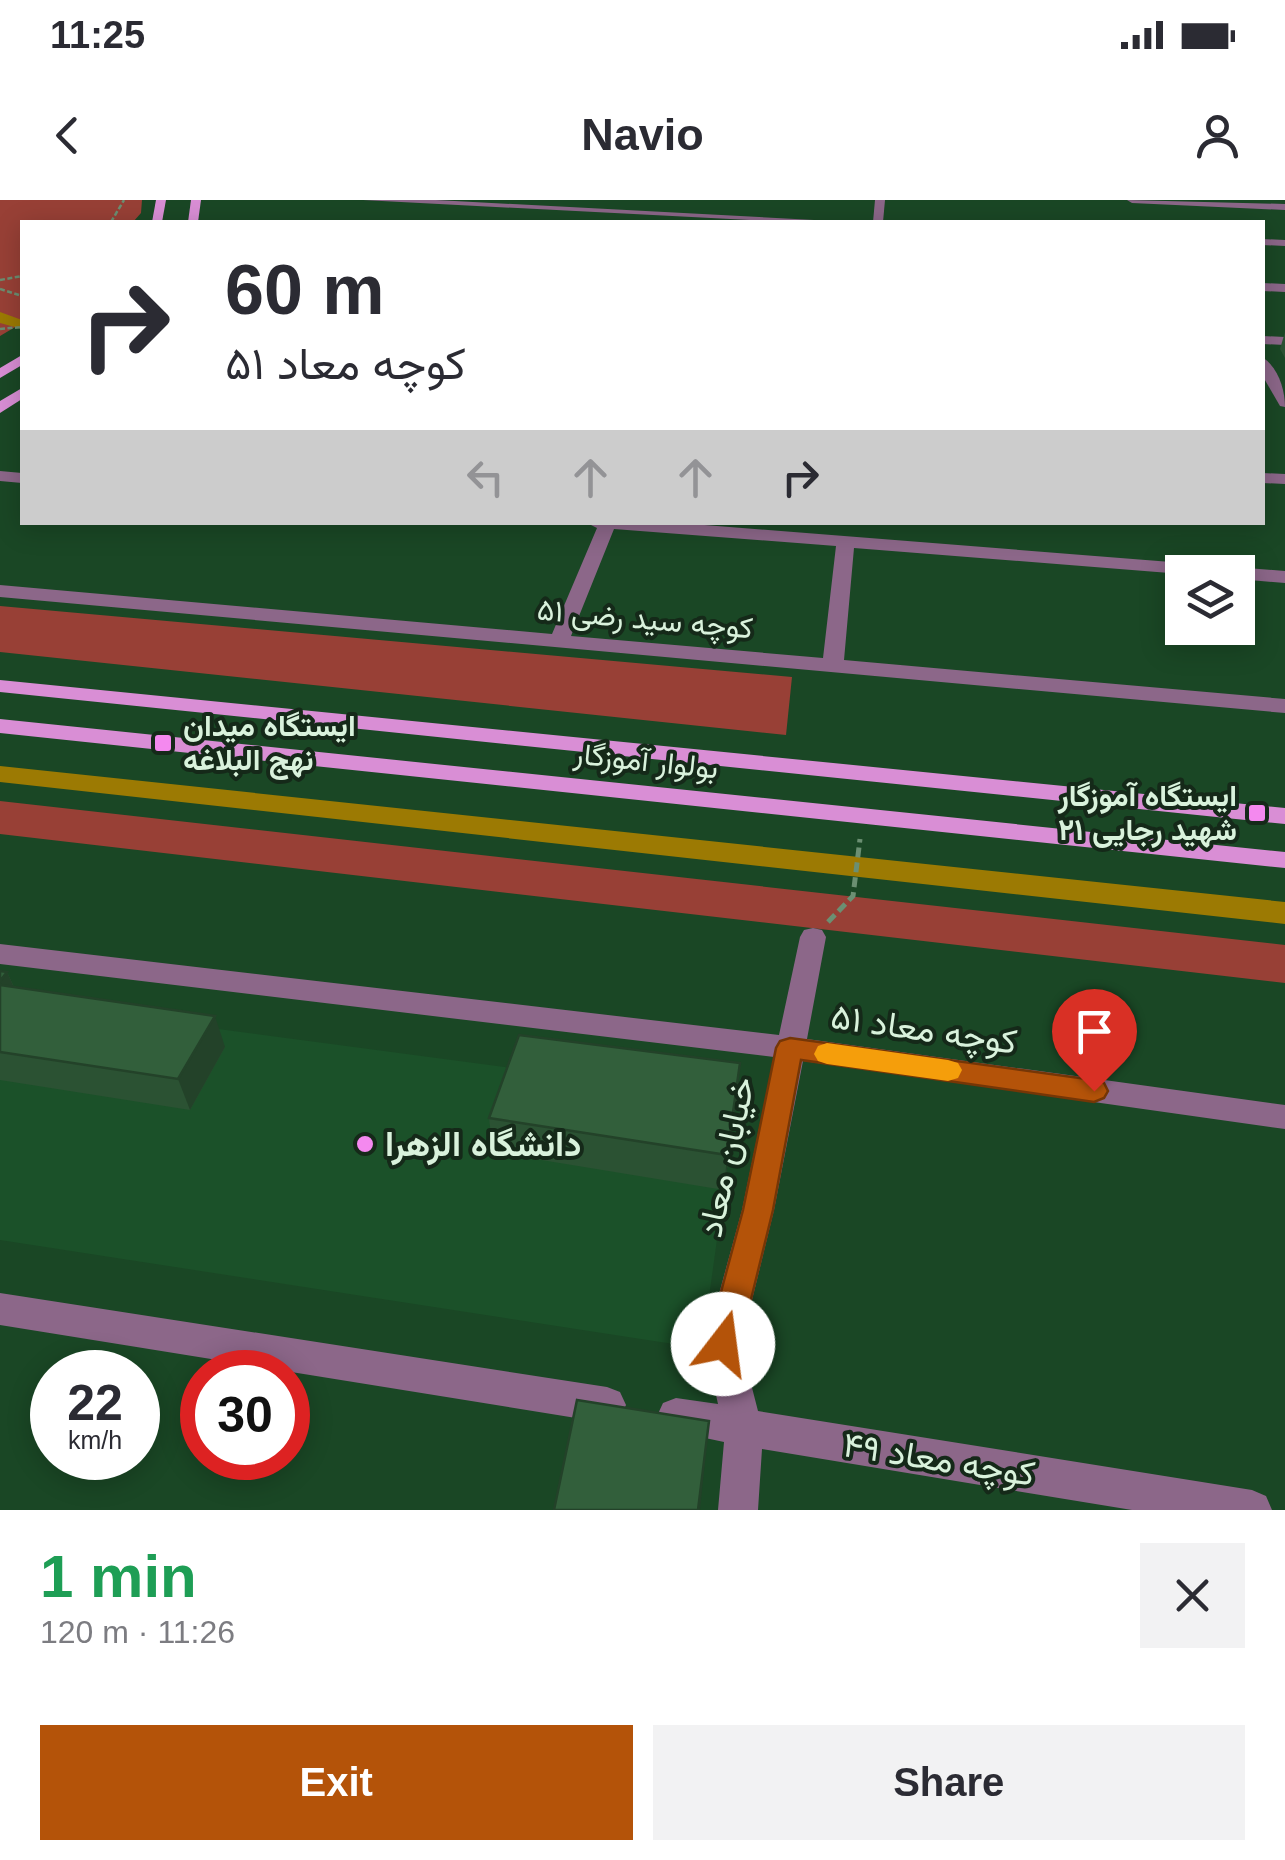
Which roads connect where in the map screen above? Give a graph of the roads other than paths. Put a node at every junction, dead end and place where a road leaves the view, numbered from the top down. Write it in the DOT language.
graph roads {
  1 [pos="368,200"];
  2 [pos="1132,200"];
  3 [pos="1261,203"];
  4 [pos="1180,205"];
  5 [pos="1285,207"];
  6 [pos="586,210"];
  7 [pos="578,220"];
  8 [pos="804,220"];
  9 [pos="1282,232"];
  10 [pos="1265,367"];
  11 [pos="1285,404"];
  12 [pos="606,525"];
  13 [pos="632,525"];
  14 [pos="846,542"];
  15 [pos="1165,567"];
  16 [pos="1255,574"];
  17 [pos="1285,576"];
  18 [pos="0,591"];
  19 [pos="559,641"];
  20 [pos="833,666"];
  21 [pos="0,686"];
  22 [pos="1285,706"];
  23 [pos="0,726"];
  24 [pos="1285,816"];
  25 [pos="1285,860"];
  26 [pos="814,937"];
  27 [pos="0,954"];
  28 [pos="790,1048"];
  29 [pos="1285,1117"];
  30 [pos="0,1309"];
  31 [pos="744,1427"];
  32 [pos="738,1510"];
  33 [pos="1252,1510"];
  1 -- 6 [label="street"];
  2 -- 4 [label="street"];
  3 -- 4 [label="street"];
  3 -- 5 [label="street"];
  3 -- 9 [label="street"];
  6 -- 7 [label="street"];
  6 -- 8 [label="street"];
  10 -- 11 [label="street"];
  12 -- 19 [label="street"];
  13 -- 14 [label="street"];
  14 -- 15 [label="street"];
  14 -- 20 [label="street"];
  16 -- 17 [label="street"];
  18 -- 19 [label="street, کوچه سید رضی ۵۱"];
  19 -- 20 [label="street, کوچه سید رضی ۵۱"];
  20 -- 22 [label="street, کوچه سید رضی ۵۱"];
  21 -- 24 [label="main road, بولوار آموزگار"];
  23 -- 25 [label="main road, بولوار آموزگار"];
  26 -- 28 [label="street, خیابان معاد"];
  27 -- 28 [label="street, کوچه معاد ۵۱"];
  28 -- 29 [label="street, کوچه معاد ۵۱"];
  28 -- 31 [label="street, خیابان معاد"];
  30 -- 31 [label="street, کوچه معاد ۴۹"];
  31 -- 32 [label="street, خیابان معاد"];
  31 -- 33 [label="street, کوچه معاد ۴۹"];
}
